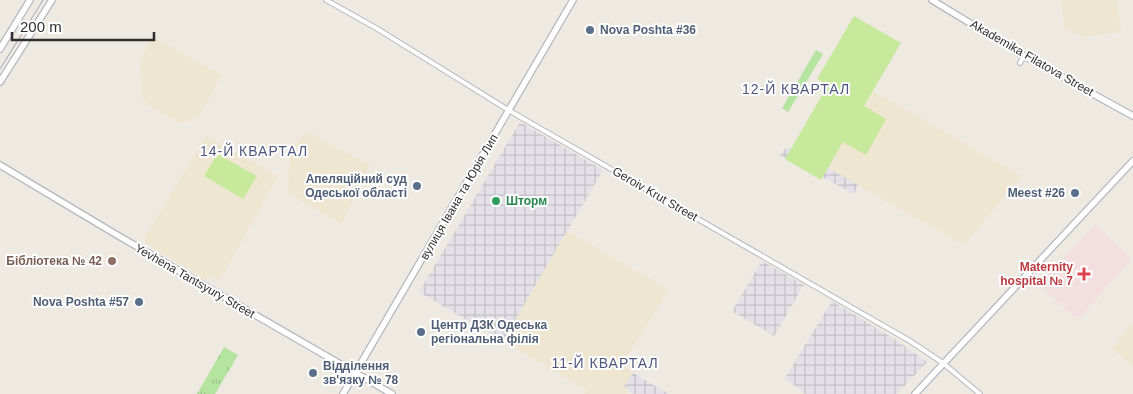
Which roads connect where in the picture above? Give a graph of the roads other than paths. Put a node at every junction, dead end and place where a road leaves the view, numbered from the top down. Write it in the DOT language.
graph roads {
  1 [pos="30,0"];
  2 [pos="52,0"];
  3 [pos="326,0"];
  4 [pos="574,0"];
  5 [pos="932,0"];
  6 [pos="0,49"];
  7 [pos="1024,56"];
  8 [pos="1020,63"];
  9 [pos="0,82"];
  10 [pos="510,111"];
  11 [pos="1133,116"];
  12 [pos="1133,161"];
  13 [pos="0,164"];
  14 [pos="943,363"];
  15 [pos="356,372"];
  16 [pos="343,394"];
  17 [pos="392,394"];
  18 [pos="915,394"];
  19 [pos="980,394"];
  1 -- 6 [label="street"];
  2 -- 9 [label="street"];
  3 -- 10 [label="street, Geroiv Krut Street"];
  4 -- 10 [label="street, вулиця Івана та Юрія Лип"];
  5 -- 7 [label="street, Akademika Filatova Street"];
  7 -- 8 [label="street"];
  7 -- 11 [label="street, Akademika Filatova Street"];
  10 -- 14 [label="street, Geroiv Krut Street"];
  10 -- 15 [label="street, вулиця Івана та Юрія Лип"];
  12 -- 14 [label="street"];
  13 -- 15 [label="street, Yevhena Tantsyury Street"];
  14 -- 18 [label="street"];
  14 -- 19 [label="street, Geroiv Krut Street"];
  15 -- 16 [label="street, вулиця Івана та Юрія Лип"];
  15 -- 17 [label="street, Yevhena Tantsyury Street"];
}
